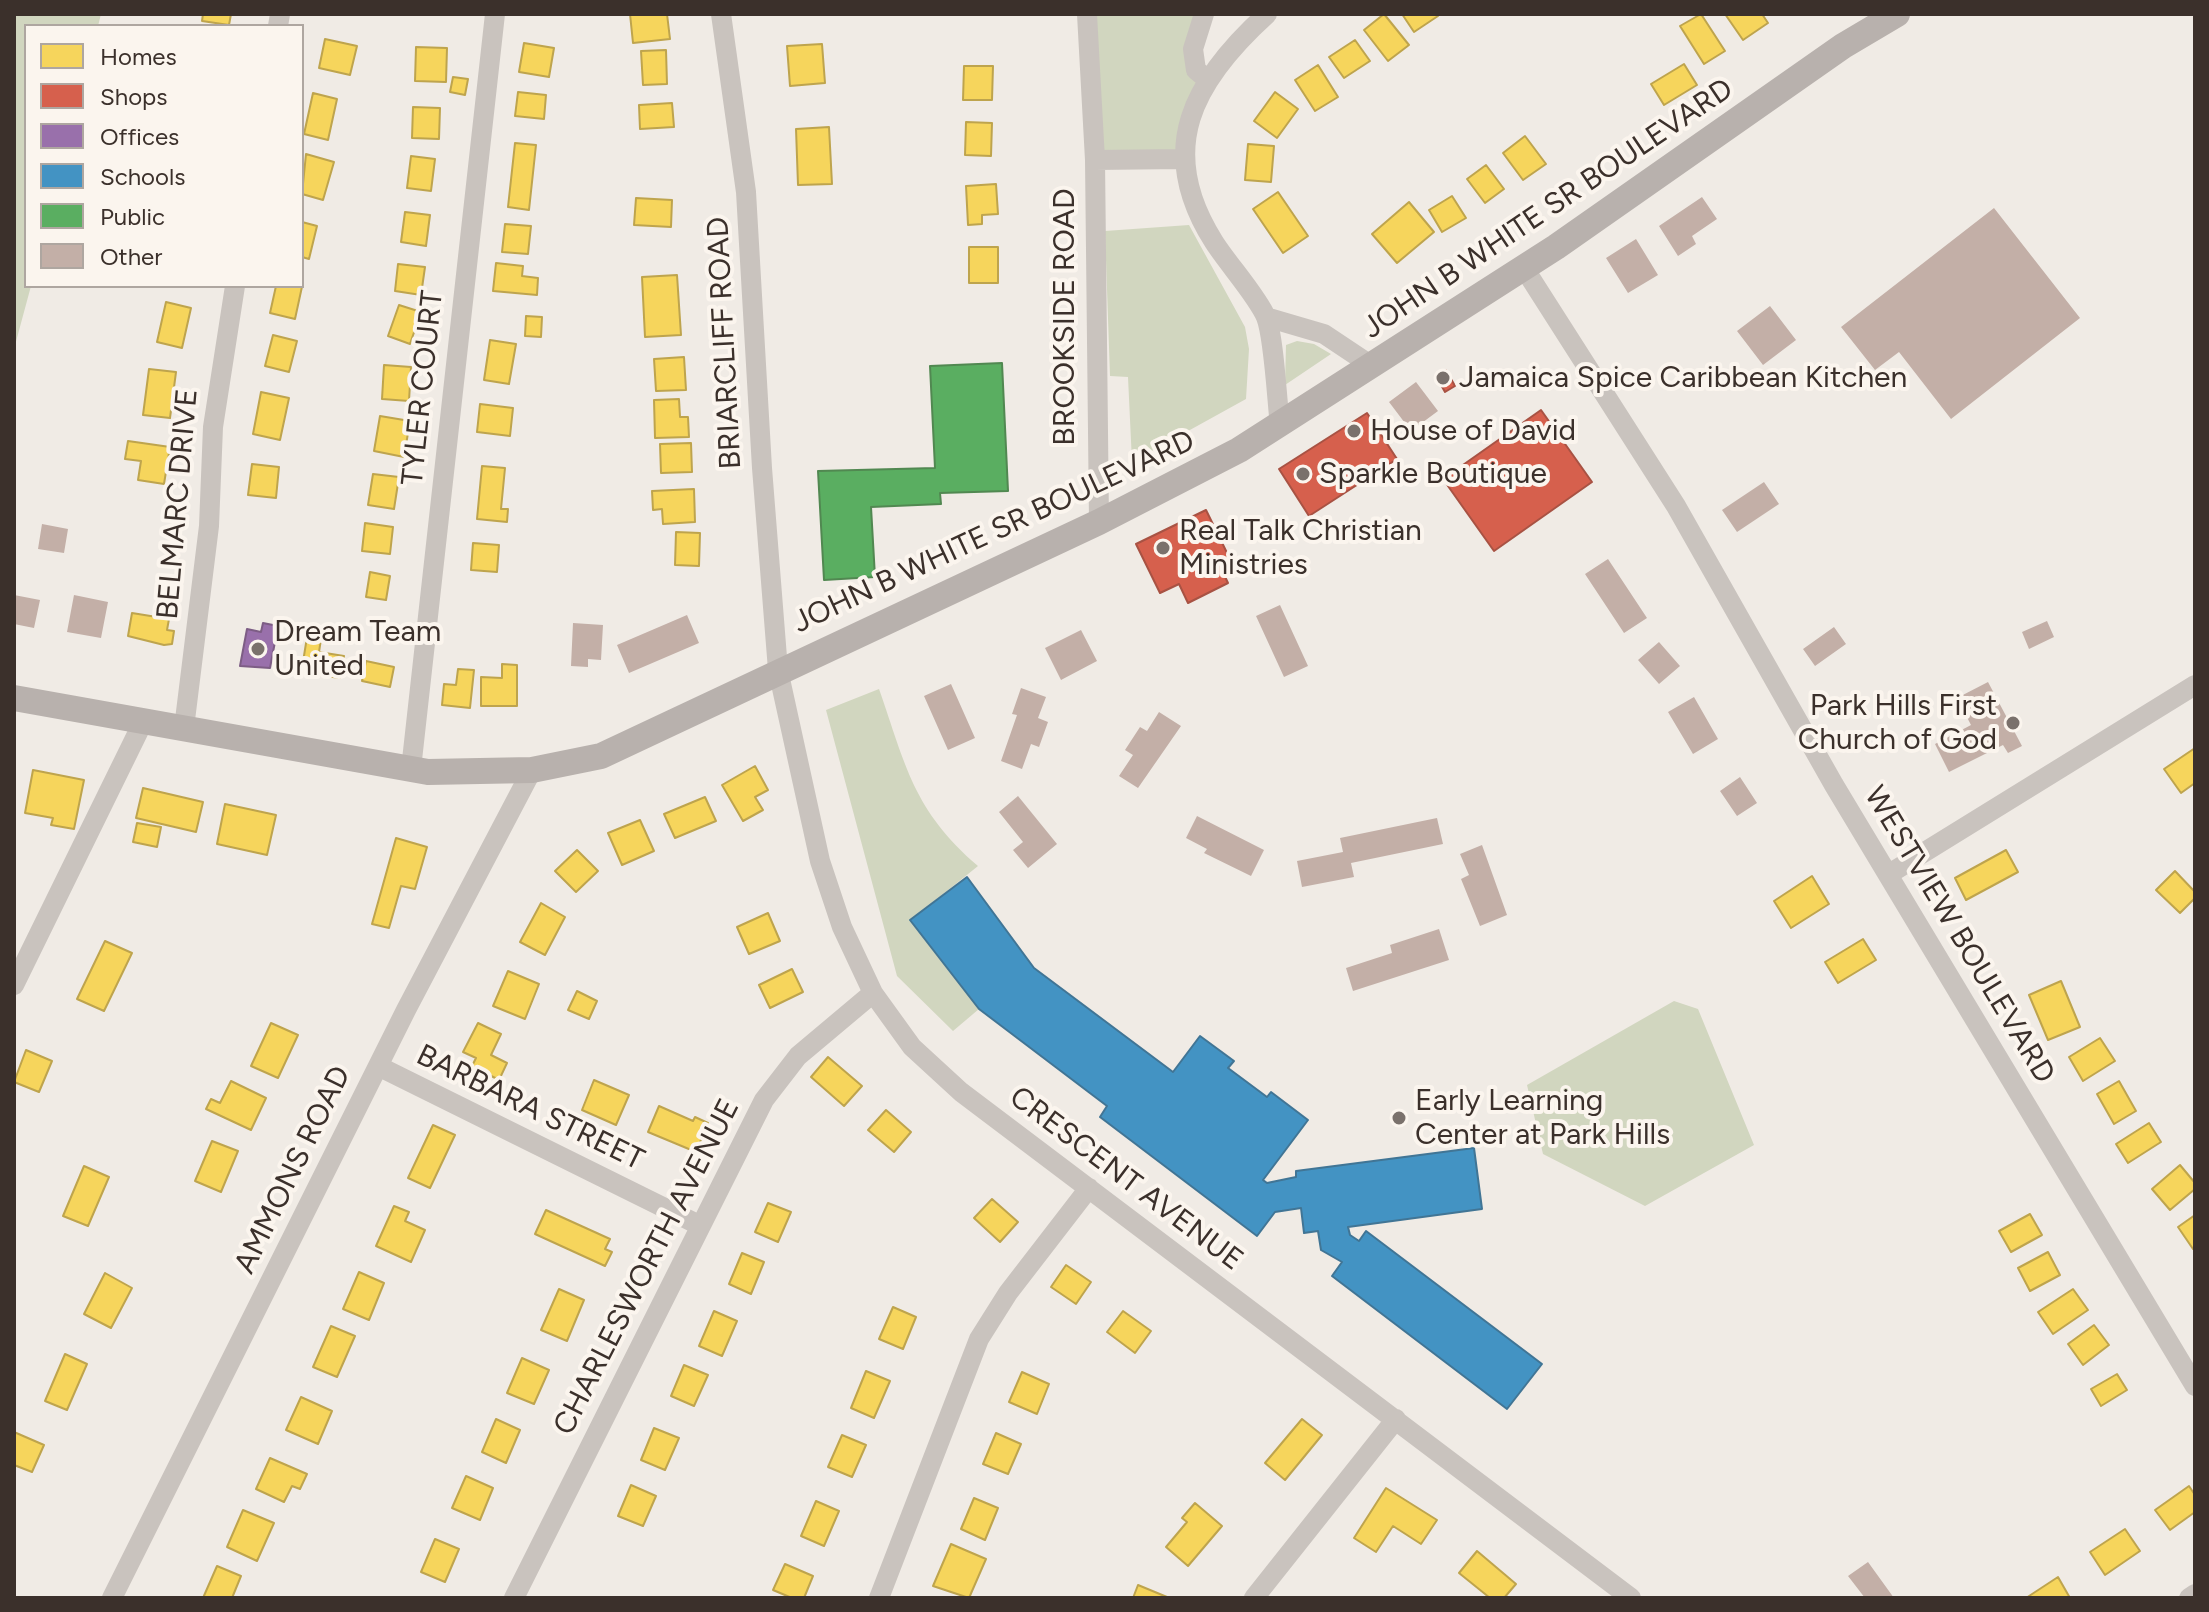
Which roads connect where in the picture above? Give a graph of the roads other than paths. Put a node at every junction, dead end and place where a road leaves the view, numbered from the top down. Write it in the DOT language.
graph roads {
  1 [pos="495,14"];
  2 [pos="721,14"];
  3 [pos="1087,14"];
  4 [pos="1204,14"];
  5 [pos="1267,14"];
  6 [pos="1897,14"];
  7 [pos="1207,79"];
  8 [pos="1182,159"];
  9 [pos="1095,160"];
  10 [pos="1524,268"];
  11 [pos="235,288"];
  12 [pos="1266,317"];
  13 [pos="1372,366"];
  14 [pos="1280,426"];
  15 [pos="1099,522"];
  16 [pos="778,670"];
  17 [pos="2195,685"];
  18 [pos="14,698"];
  19 [pos="144,720"];
  20 [pos="184,728"];
  21 [pos="411,769"];
  22 [pos="532,770"];
  23 [pos="1889,874"];
  24 [pos="14,985"];
  25 [pos="873,993"];
  26 [pos="378,1066"];
  27 [pos="1089,1188"];
  28 [pos="699,1225"];
  29 [pos="2195,1386"];
  30 [pos="1396,1419"];
  31 [pos="2195,1594"];
  32 [pos="112,1598"];
  33 [pos="514,1598"];
  34 [pos="879,1598"];
  35 [pos="1254,1598"];
  36 [pos="1631,1598"];
  37 [pos="2189,1598"];
  1 -- 21 [label="street, TYLER COURT"];
  2 -- 16 [label="street, BRIARCLIFF ROAD"];
  3 -- 9 [label="street, BROOKSIDE ROAD"];
  4 -- 7 [label="street"];
  5 -- 7 [label="street"];
  6 -- 10 [label="main road, JOHN B WHITE SR BOULEVARD"];
  7 -- 8 [label="street"];
  8 -- 9 [label="street, BROOKSIDE ROAD"];
  8 -- 12 [label="street"];
  9 -- 15 [label="street, BROOKSIDE ROAD"];
  10 -- 13 [label="main road, JOHN B WHITE SR BOULEVARD"];
  10 -- 23 [label="street, WESTVIEW BOULEVARD"];
  11 -- 20 [label="street, BELMARC DRIVE"];
  12 -- 13 [label="street"];
  12 -- 14 [label="street"];
  13 -- 14 [label="main road, JOHN B WHITE SR BOULEVARD"];
  14 -- 15 [label="main road, JOHN B WHITE SR BOULEVARD"];
  15 -- 16 [label="main road, JOHN B WHITE SR BOULEVARD"];
  16 -- 22 [label="main road, JOHN B WHITE SR BOULEVARD"];
  16 -- 25 [label="street, CRESCENT AVENUE"];
  17 -- 23 [label="street"];
  18 -- 19 [label="main road, JOHN B WHITE SR BOULEVARD"];
  19 -- 20 [label="main road, JOHN B WHITE SR BOULEVARD"];
  19 -- 24 [label="street"];
  20 -- 21 [label="main road, JOHN B WHITE SR BOULEVARD"];
  21 -- 22 [label="main road, JOHN B WHITE SR BOULEVARD"];
  22 -- 26 [label="street, AMMONS ROAD"];
  23 -- 29 [label="street, WESTVIEW BOULEVARD"];
  25 -- 27 [label="street, CRESCENT AVENUE"];
  25 -- 28 [label="street, CHARLESWORTH AVENUE"];
  26 -- 28 [label="street, BARBARA STREET"];
  26 -- 32 [label="street, AMMONS ROAD"];
  27 -- 30 [label="street, CRESCENT AVENUE"];
  27 -- 34 [label="street"];
  28 -- 33 [label="street, CHARLESWORTH AVENUE"];
  30 -- 35 [label="street"];
  30 -- 36 [label="street, CRESCENT AVENUE"];
  31 -- 37 [label="street"];
}
